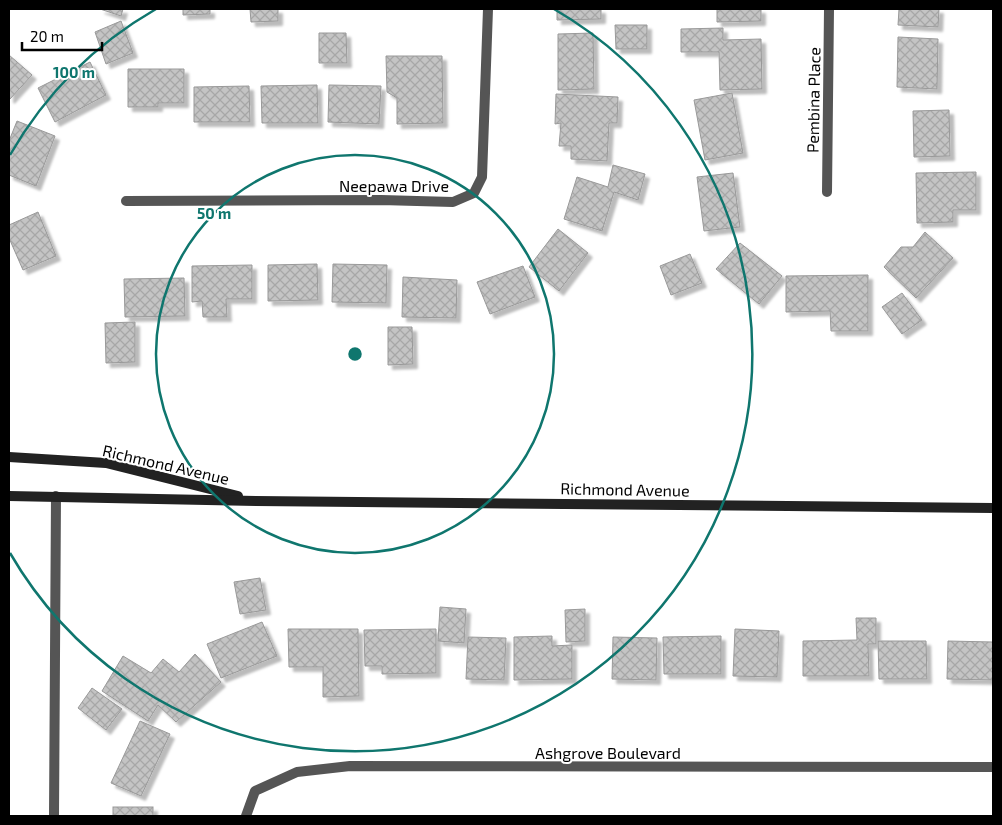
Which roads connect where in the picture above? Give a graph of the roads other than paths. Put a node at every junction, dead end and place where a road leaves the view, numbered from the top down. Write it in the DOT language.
graph roads {
  1 [pos="488,9"];
  2 [pos="829,9"];
  3 [pos="827,192"];
  4 [pos="126,201"];
  5 [pos="9,457"];
  6 [pos="9,496"];
  7 [pos="56,496"];
  8 [pos="256,501"];
  9 [pos="993,508"];
  10 [pos="993,767"];
  11 [pos="54,816"];
  12 [pos="246,816"];
  1 -- 4 [label="street, Neepawa Drive"];
  2 -- 3 [label="street, Pembina Place"];
  5 -- 8 [label="main road, Richmond Avenue"];
  6 -- 7 [label="main road, Richmond Avenue"];
  7 -- 8 [label="main road, Richmond Avenue"];
  7 -- 11 [label="street"];
  8 -- 9 [label="main road, Richmond Avenue"];
  10 -- 12 [label="street, Ashgrove Boulevard"];
}
